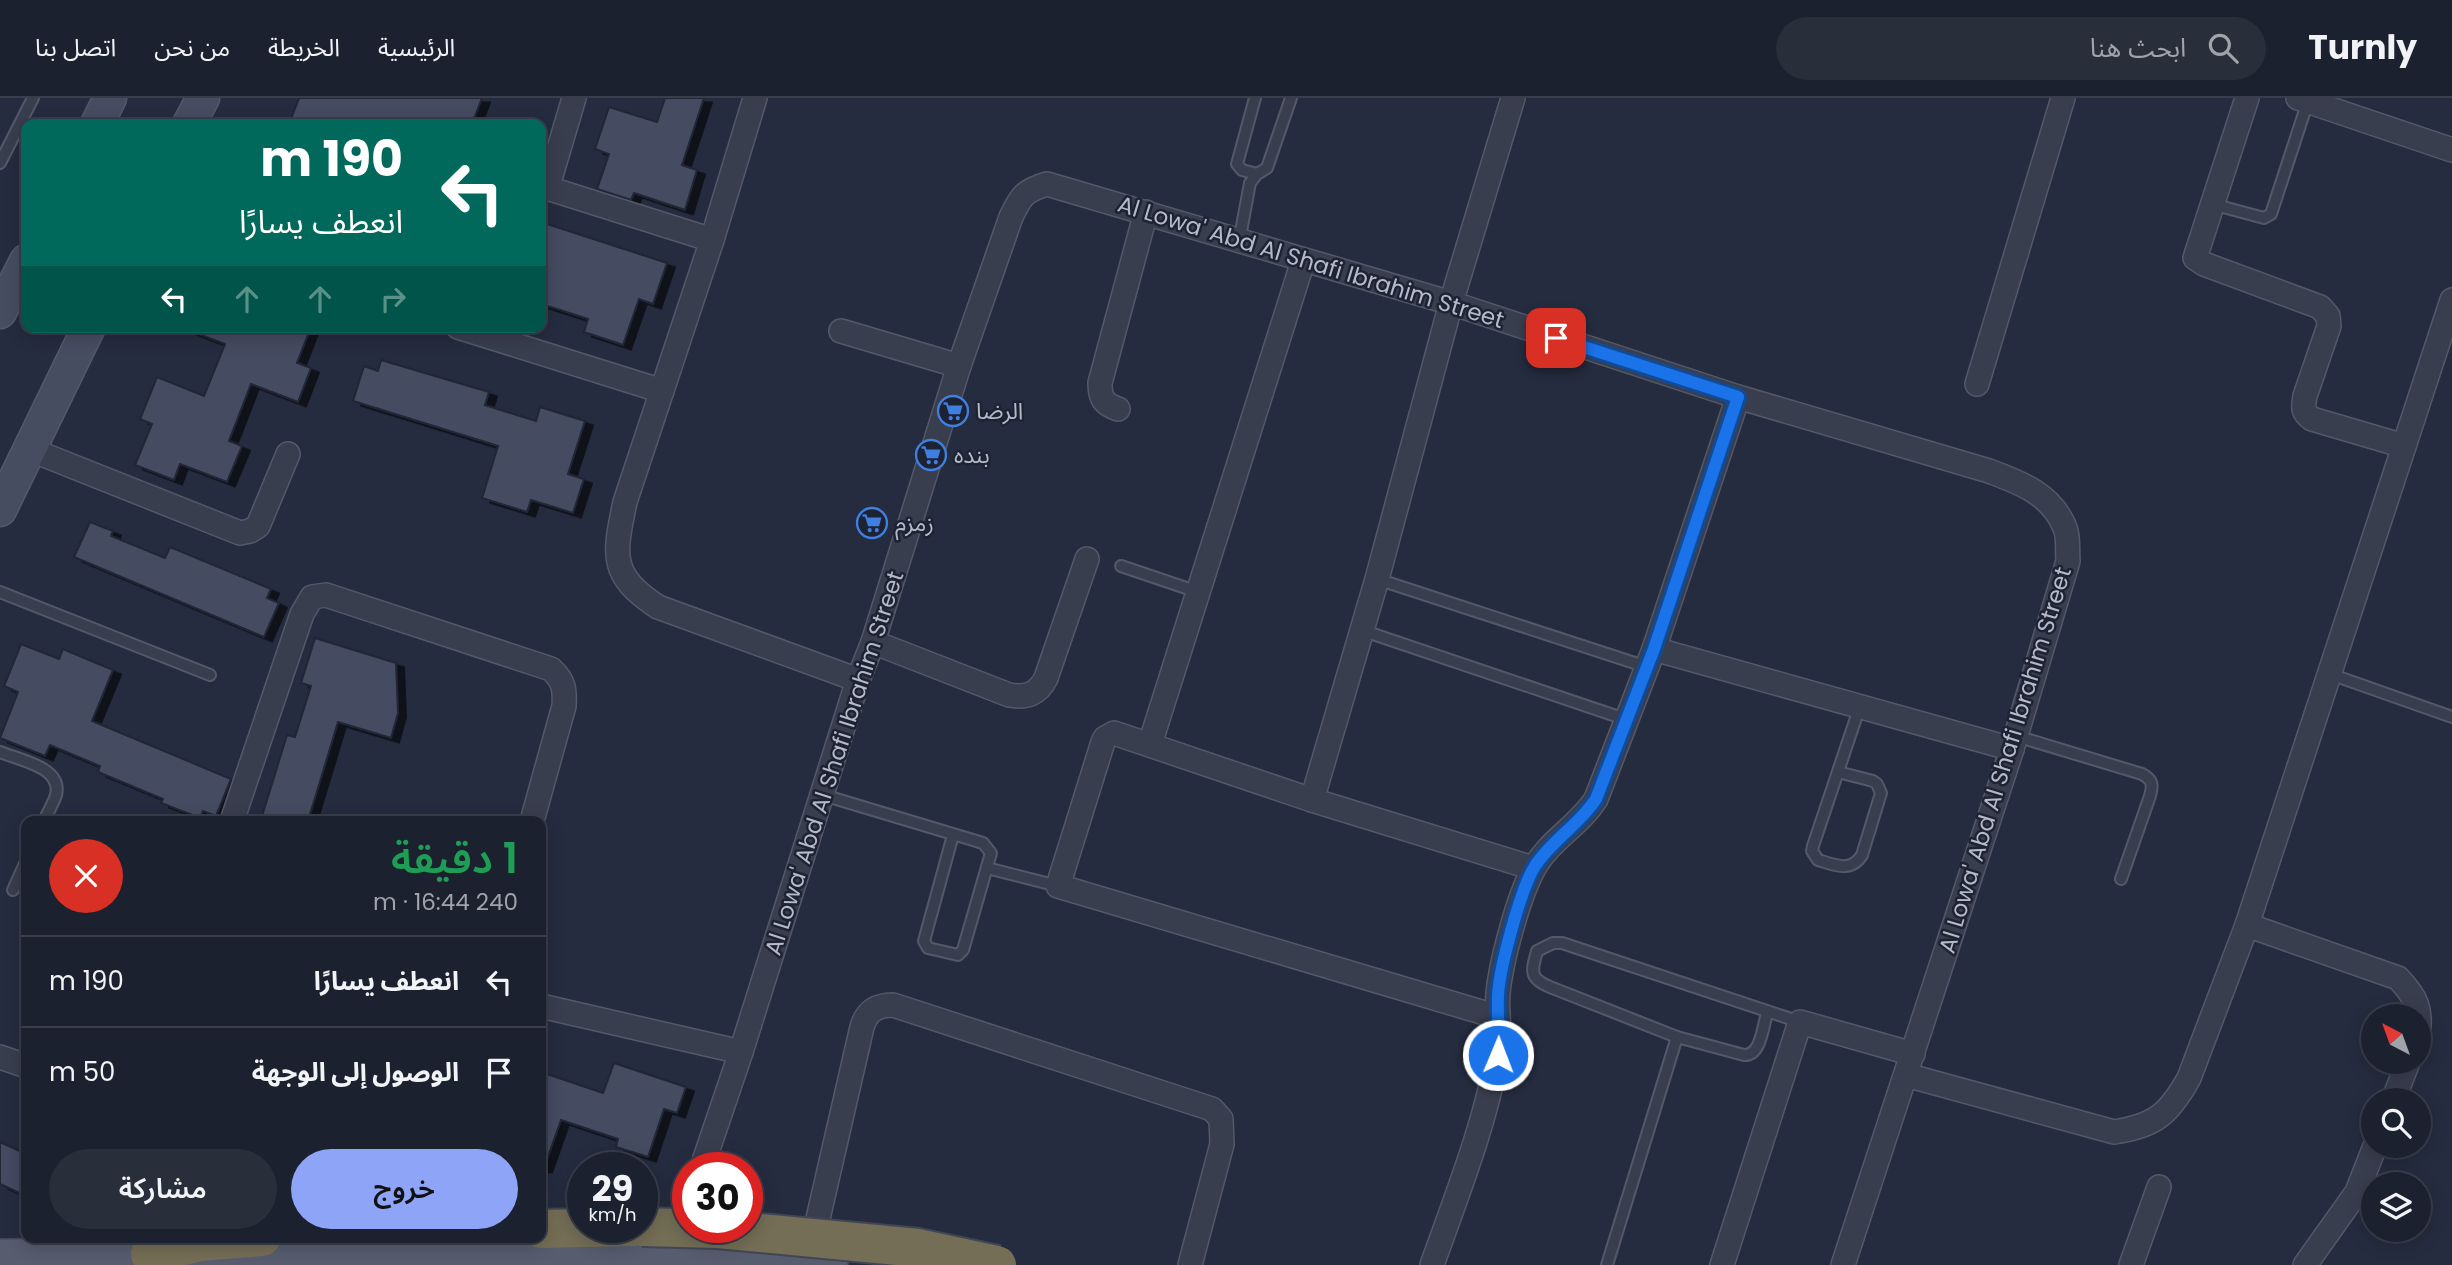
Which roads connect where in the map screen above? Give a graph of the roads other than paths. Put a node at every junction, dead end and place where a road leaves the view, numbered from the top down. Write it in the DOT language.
graph roads {
  1 [pos="33,98"];
  2 [pos="110,98"];
  3 [pos="755,98"];
  4 [pos="1255,98"];
  5 [pos="1291,98"];
  6 [pos="1513,98"];
  7 [pos="2063,98"];
  8 [pos="2247,98"];
  9 [pos="571,99"];
  10 [pos="2303,100"];
  11 [pos="22,119"];
  12 [pos="100,119"];
  13 [pos="21,122"];
  14 [pos="2452,150"];
  15 [pos="0,163"];
  16 [pos="1257,174"];
  17 [pos="546,181"];
  18 [pos="546,189"];
  19 [pos="2212,204"];
  20 [pos="1146,212"];
  21 [pos="712,240"];
  22 [pos="1239,242"];
  23 [pos="1303,261"];
  24 [pos="21,271"];
  25 [pos="2452,300"];
  26 [pos="1451,303"];
  27 [pos="0,312"];
  28 [pos="841,331"];
  29 [pos="86,333"];
  30 [pos="477,333"];
  31 [pos="959,366"];
  32 [pos="1977,384"];
  33 [pos="662,391"];
  34 [pos="1738,397"];
  35 [pos="1118,409"];
  36 [pos="2404,446"];
  37 [pos="29,449"];
  38 [pos="288,454"];
  39 [pos="0,510"];
  40 [pos="1087,559"];
  41 [pos="1121,566"];
  42 [pos="1377,579"];
  43 [pos="0,592"];
  44 [pos="1199,592"];
  45 [pos="1361,630"];
  46 [pos="873,642"];
  47 [pos="1651,658"];
  48 [pos="2330,674"];
  49 [pos="210,675"];
  50 [pos="858,680"];
  51 [pos="1860,706"];
  52 [pos="2452,717"];
  53 [pos="1625,719"];
  54 [pos="2014,742"];
  55 [pos="1150,744"];
  56 [pos="0,752"];
  57 [pos="1838,772"];
  58 [pos="823,795"];
  59 [pos="1312,800"];
  60 [pos="46,816"];
  61 [pos="234,816"];
  62 [pos="534,816"];
  63 [pos="953,835"];
  64 [pos="988,868"];
  65 [pos="1534,868"];
  66 [pos="21,872"];
  67 [pos="2121,879"];
  68 [pos="1058,886"];
  69 [pos="13,890"];
  70 [pos="2247,925"];
  71 [pos="2417,1004"];
  72 [pos="546,1007"];
  73 [pos="1767,1013"];
  74 [pos="1499,1017"];
  75 [pos="1800,1022"];
  76 [pos="1677,1037"];
  77 [pos="741,1052"];
  78 [pos="0,1057"];
  79 [pos="21,1064"];
  80 [pos="1909,1064"];
  81 [pos="707,1152"];
  82 [pos="2370,1158"];
  83 [pos="2160,1187"];
  84 [pos="658,1227"];
  85 [pos="567,1228"];
  86 [pos="546,1229"];
  87 [pos="196,1243"];
  88 [pos="676,1243"];
  89 [pos="673,1252"];
  90 [pos="150,1254"];
  91 [pos="0,1257"];
  92 [pos="819,1264"];
  93 [pos="997,1265"];
  94 [pos="1190,1265"];
  95 [pos="1432,1265"];
  96 [pos="1606,1265"];
  97 [pos="1722,1265"];
  98 [pos="1843,1265"];
  99 [pos="2131,1265"];
  100 [pos="2305,1265"];
  1 -- 11 [label="lane"];
  2 -- 12 [label="main road"];
  3 -- 21 [label="street"];
  4 -- 16 [label="lane"];
  5 -- 16 [label="lane"];
  6 -- 26 [label="street"];
  7 -- 32 [label="street"];
  8 -- 19 [label="street"];
  9 -- 17 [label="street"];
  10 -- 14 [label="street"];
  10 -- 19 [label="lane"];
  13 -- 15 [label="lane"];
  16 -- 22 [label="lane"];
  18 -- 21 [label="street"];
  19 -- 36 [label="street"];
  20 -- 22 [label="street, Al Lowa' Abd Al Shafi Ibrahim Street"];
  20 -- 31 [label="street, Al Lowa' Abd Al Shafi Ibrahim Street"];
  20 -- 35 [label="street"];
  21 -- 33 [label="street"];
  22 -- 23 [label="street, Al Lowa' Abd Al Shafi Ibrahim Street"];
  23 -- 26 [label="street, Al Lowa' Abd Al Shafi Ibrahim Street"];
  23 -- 44 [label="street"];
  24 -- 27 [label="main road"];
  25 -- 36 [label="street"];
  26 -- 34 [label="street, Al Lowa' Abd Al Shafi Ibrahim Street"];
  26 -- 42 [label="street"];
  28 -- 31 [label="street"];
  29 -- 37 [label="main road"];
  30 -- 33 [label="street"];
  31 -- 46 [label="street, Al Lowa' Abd Al Shafi Ibrahim Street"];
  33 -- 50 [label="street"];
  34 -- 47 [label="street"];
  34 -- 54 [label="street, Al Lowa' Abd Al Shafi Ibrahim Street"];
  36 -- 48 [label="street"];
  37 -- 38 [label="street"];
  37 -- 39 [label="main road"];
  40 -- 46 [label="street"];
  41 -- 44 [label="lane"];
  42 -- 45 [label="street"];
  42 -- 47 [label="lane"];
  43 -- 49 [label="lane"];
  44 -- 55 [label="street"];
  45 -- 53 [label="lane"];
  45 -- 59 [label="street"];
  46 -- 50 [label="street, Al Lowa' Abd Al Shafi Ibrahim Street"];
  47 -- 51 [label="street"];
  47 -- 53 [label="street"];
  48 -- 52 [label="lane"];
  48 -- 70 [label="street"];
  50 -- 58 [label="street, Al Lowa' Abd Al Shafi Ibrahim Street"];
  51 -- 54 [label="street"];
  51 -- 57 [label="lane"];
  53 -- 65 [label="street"];
  54 -- 67 [label="lane"];
  54 -- 80 [label="street, Al Lowa' Abd Al Shafi Ibrahim Street"];
  55 -- 59 [label="street"];
  55 -- 68 [label="street"];
  56 -- 60 [label="lane"];
  57 -- 57 [label="lane"];
  58 -- 63 [label="lane"];
  58 -- 77 [label="street, Al Lowa' Abd Al Shafi Ibrahim Street"];
  59 -- 65 [label="street"];
  61 -- 62 [label="street"];
  63 -- 64 [label="lane"];
  63 -- 64 [label="lane"];
  64 -- 68 [label="lane"];
  65 -- 74 [label="street"];
  66 -- 69 [label="lane"];
  68 -- 74 [label="street"];
  70 -- 71 [label="street"];
  70 -- 80 [label="street"];
  72 -- 77 [label="street"];
  73 -- 75 [label="lane"];
  73 -- 76 [label="lane"];
  73 -- 76 [label="lane"];
  74 -- 95 [label="street"];
  75 -- 80 [label="street"];
  75 -- 97 [label="street"];
  76 -- 96 [label="lane"];
  77 -- 81 [label="street, Al Lowa' Abd Al Shafi Ibrahim Street"];
  78 -- 79 [label="street"];
  80 -- 98 [label="street, Al Lowa' Abd Al Shafi Ibrahim Street"];
  82 -- 100 [label="street"];
  83 -- 99 [label="street"];
  84 -- 93 [label="highway, bridge"];
  85 -- 86 [label="highway"];
  87 -- 90 [label="highway"];
  88 -- 89 [label="street"];
  89 -- 90 [label="main road"];
  89 -- 92 [label="main road"];
  90 -- 91 [label="main road"];
  92 -- 94 [label="street"];
}
